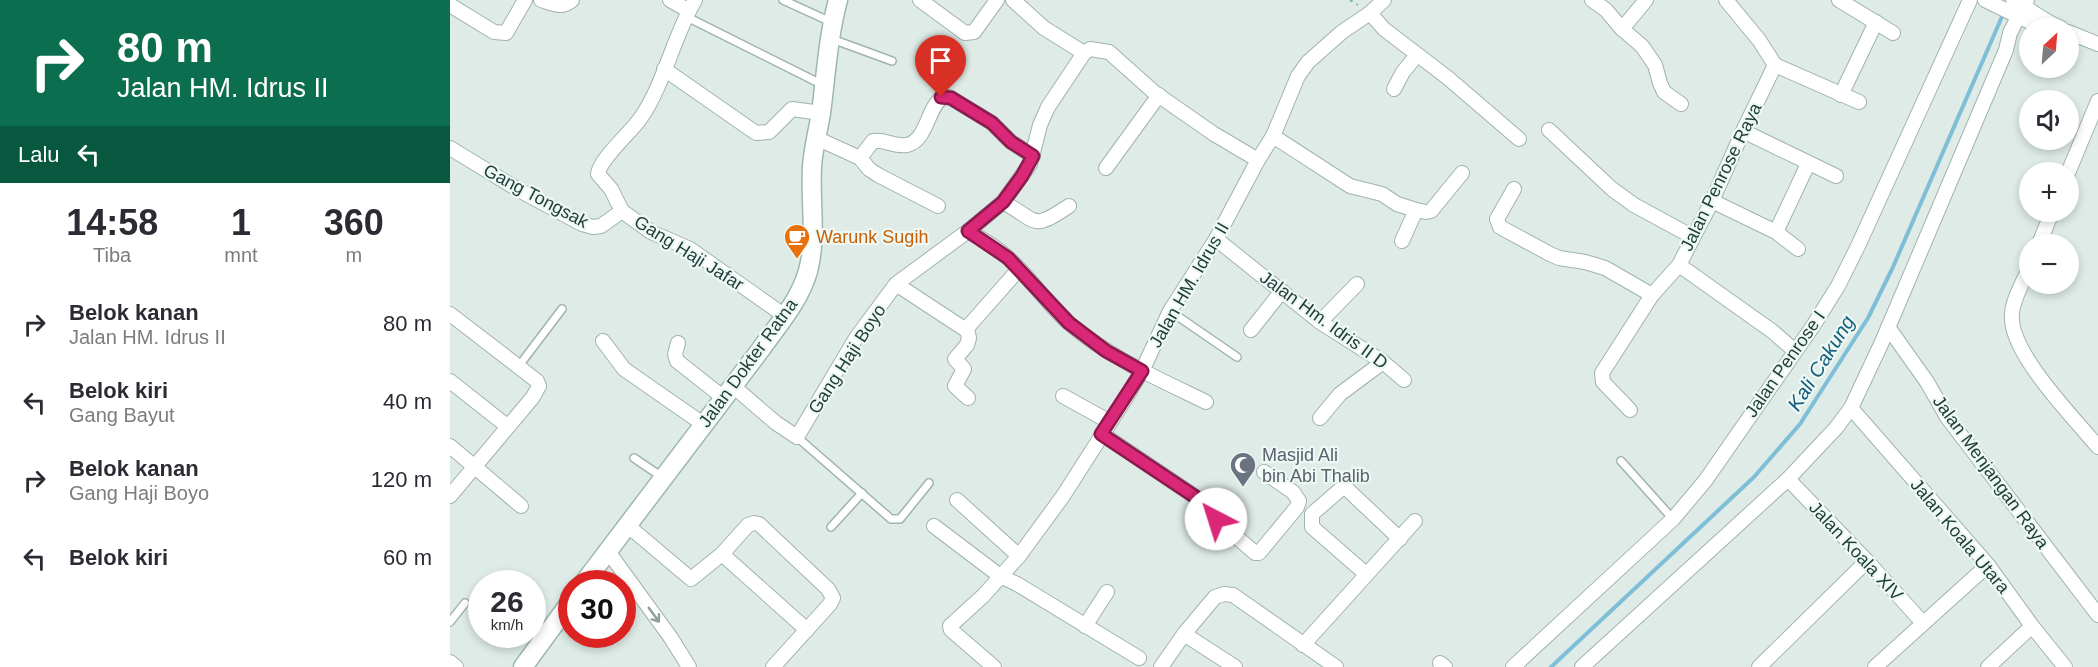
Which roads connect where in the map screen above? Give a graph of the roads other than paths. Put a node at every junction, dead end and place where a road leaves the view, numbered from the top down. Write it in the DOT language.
graph roads {
  1 [pos="525,0"];
  2 [pos="541,0"];
  3 [pos="572,0"];
  4 [pos="670,0"];
  5 [pos="783,0"];
  6 [pos="838,0"];
  7 [pos="920,0"];
  8 [pos="997,0"];
  9 [pos="1013,0"];
  10 [pos="1384,0"];
  11 [pos="1592,0"];
  12 [pos="1646,0"];
  13 [pos="1726,0"];
  14 [pos="1839,0"];
  15 [pos="1970,0"];
  16 [pos="1984,0"];
  17 [pos="450,5"];
  18 [pos="2022,7"];
  19 [pos="690,9"];
  20 [pos="1370,13"];
  21 [pos="1876,22"];
  22 [pos="1622,29"];
  23 [pos="831,31"];
  24 [pos="1893,33"];
  25 [pos="2079,36"];
  26 [pos="2098,44"];
  27 [pos="1084,53"];
  28 [pos="1417,55"];
  29 [pos="892,61"];
  30 [pos="1775,65"];
  31 [pos="664,69"];
  32 [pos="823,85"];
  33 [pos="1394,89"];
  34 [pos="1159,95"];
  35 [pos="1841,95"];
  36 [pos="2098,101"];
  37 [pos="1858,102"];
  38 [pos="1681,104"];
  39 [pos="821,113"];
  40 [pos="1549,130"];
  41 [pos="1743,131"];
  42 [pos="1273,136"];
  43 [pos="816,138"];
  44 [pos="1519,139"];
  45 [pos="450,148"];
  46 [pos="1033,156"];
  47 [pos="860,158"];
  48 [pos="1258,160"];
  49 [pos="2073,162"];
  50 [pos="1808,164"];
  51 [pos="1106,168"];
  52 [pos="1462,172"];
  53 [pos="1836,176"];
  54 [pos="1514,189"];
  55 [pos="1712,201"];
  56 [pos="1003,202"];
  57 [pos="938,206"];
  58 [pos="1069,207"];
  59 [pos="1416,210"];
  60 [pos="622,211"];
  61 [pos="968,231"];
  62 [pos="1776,232"];
  63 [pos="1693,237"];
  64 [pos="1216,239"];
  65 [pos="1402,241"];
  66 [pos="1798,249"];
  67 [pos="1679,264"];
  68 [pos="1019,269"];
  69 [pos="896,284"];
  70 [pos="1357,284"];
  71 [pos="1282,291"];
  72 [pos="2019,293"];
  73 [pos="1652,295"];
  74 [pos="562,309"];
  75 [pos="1170,311"];
  76 [pos="450,314"];
  77 [pos="785,316"];
  78 [pos="1320,321"];
  79 [pos="1888,327"];
  80 [pos="966,330"];
  81 [pos="1251,330"];
  82 [pos="603,341"];
  83 [pos="678,343"];
  84 [pos="1795,351"];
  85 [pos="1237,357"];
  86 [pos="1383,362"];
  87 [pos="518,367"];
  88 [pos="1142,371"];
  89 [pos="1404,380"];
  90 [pos="450,381"];
  91 [pos="728,392"];
  92 [pos="1063,396"];
  93 [pos="968,398"];
  94 [pos="1206,402"];
  95 [pos="1851,408"];
  96 [pos="1630,410"];
  97 [pos="1320,418"];
  98 [pos="1110,422"];
  99 [pos="703,424"];
  100 [pos="507,426"];
  101 [pos="1101,434"];
  102 [pos="797,437"];
  103 [pos="450,446"];
  104 [pos="2098,447"];
  105 [pos="634,458"];
  106 [pos="1622,461"];
  107 [pos="474,466"];
  108 [pos="1264,472"];
  109 [pos="664,478"];
  110 [pos="1788,479"];
  111 [pos="929,483"];
  112 [pos="862,493"];
  113 [pos="450,495"];
  114 [pos="957,500"];
  115 [pos="521,506"];
  116 [pos="1673,519"];
  117 [pos="1415,521"];
  118 [pos="627,525"];
  119 [pos="934,526"];
  120 [pos="831,527"];
  121 [pos="1400,539"];
  122 [pos="607,550"];
  123 [pos="722,554"];
  124 [pos="1019,556"];
  125 [pos="1867,561"];
  126 [pos="1988,565"];
  127 [pos="593,570"];
  128 [pos="1366,574"];
  129 [pos="1000,576"];
  130 [pos="1107,592"];
  131 [pos="465,603"];
  132 [pos="2098,615"];
  133 [pos="558,619"];
  134 [pos="450,622"];
  135 [pos="1923,623"];
  136 [pos="1085,626"];
  137 [pos="2032,626"];
  138 [pos="807,630"];
  139 [pos="1185,634"];
  140 [pos="1303,645"];
  141 [pos="1139,658"];
  142 [pos="450,662"];
  143 [pos="456,667"];
  144 [pos="523,667"];
  145 [pos="689,667"];
  146 [pos="773,667"];
  147 [pos="994,667"];
  148 [pos="1161,667"];
  149 [pos="1235,667"];
  150 [pos="1336,667"];
  151 [pos="1513,667"];
  152 [pos="1582,667"];
  153 [pos="1759,667"];
  154 [pos="1875,667"];
  155 [pos="1988,667"];
  156 [pos="2065,667"];
  1 -- 17 [label="street"];
  2 -- 3 [label="street"];
  4 -- 19 [label="street"];
  5 -- 23 [label="lane"];
  6 -- 23 [label="street, Jalan Dokter Ratna"];
  7 -- 8 [label="street"];
  9 -- 27 [label="street"];
  10 -- 20 [label="street, Jalan HM. Idrus II"];
  11 -- 22 [label="street"];
  12 -- 22 [label="street"];
  13 -- 30 [label="street"];
  14 -- 21 [label="street"];
  15 -- 84 [label="street, Jalan Penrose I"];
  16 -- 18 [label="street"];
  18 -- 79 [label="street"];
  19 -- 31 [label="street"];
  19 -- 32 [label="lane"];
  20 -- 28 [label="street"];
  20 -- 42 [label="street, Jalan HM. Idrus II"];
  21 -- 24 [label="street"];
  21 -- 35 [label="street"];
  22 -- 38 [label="street"];
  23 -- 29 [label="lane"];
  23 -- 32 [label="street, Jalan Dokter Ratna"];
  25 -- 26 [label="street"];
  27 -- 34 [label="street"];
  27 -- 46 [label="street, Gang Haji Boyo"];
  28 -- 33 [label="street"];
  28 -- 44 [label="street"];
  30 -- 35 [label="street"];
  30 -- 41 [label="street, Jalan Penrose Raya"];
  31 -- 39 [label="street"];
  31 -- 60 [label="street"];
  32 -- 39 [label="street, Jalan Dokter Ratna"];
  34 -- 48 [label="street"];
  34 -- 51 [label="street"];
  35 -- 37 [label="street"];
  36 -- 49 [label="street"];
  39 -- 43 [label="street, Jalan Dokter Ratna"];
  40 -- 63 [label="street"];
  41 -- 50 [label="street"];
  41 -- 55 [label="street, Jalan Penrose Raya"];
  42 -- 48 [label="street, Jalan HM. Idrus II"];
  42 -- 59 [label="street"];
  43 -- 47 [label="street"];
  43 -- 77 [label="street, Jalan Dokter Ratna"];
  45 -- 60 [label="street, Gang Tongsak"];
  46 -- 47 [label="street"];
  46 -- 56 [label="street, Gang Haji Boyo"];
  47 -- 57 [label="street"];
  48 -- 64 [label="street, Jalan HM. Idrus II"];
  50 -- 53 [label="street"];
  50 -- 62 [label="street"];
  52 -- 59 [label="street"];
  54 -- 73 [label="street"];
  55 -- 62 [label="street"];
  55 -- 63 [label="street, Jalan Penrose Raya"];
  56 -- 58 [label="street"];
  56 -- 61 [label="street, Gang Haji Boyo"];
  59 -- 65 [label="street"];
  60 -- 77 [label="street, Gang Haji Jafar"];
  61 -- 68 [label="street"];
  61 -- 69 [label="street, Gang Haji Boyo"];
  62 -- 66 [label="street"];
  63 -- 67 [label="street, Jalan Penrose Raya"];
  64 -- 71 [label="street, Jalan Hm. Idris II D"];
  64 -- 75 [label="street, Jalan HM. Idrus II"];
  67 -- 73 [label="street, Jalan Penrose Raya"];
  67 -- 84 [label="street"];
  68 -- 80 [label="street"];
  68 -- 88 [label="street"];
  69 -- 80 [label="street"];
  69 -- 102 [label="street, Gang Haji Boyo"];
  70 -- 78 [label="street"];
  71 -- 78 [label="street, Jalan Hm. Idris II D"];
  71 -- 81 [label="street"];
  72 -- 104 [label="street"];
  73 -- 96 [label="street, Jalan Penrose Raya"];
  74 -- 87 [label="lane"];
  75 -- 85 [label="lane"];
  75 -- 88 [label="street, Jalan HM. Idrus II"];
  76 -- 87 [label="street"];
  77 -- 91 [label="street, Jalan Dokter Ratna"];
  78 -- 86 [label="street, Jalan Hm. Idris II D"];
  79 -- 95 [label="street"];
  79 -- 132 [label="street, Jalan Menjangan Raya"];
  80 -- 93 [label="street"];
  82 -- 99 [label="street"];
  83 -- 91 [label="street"];
  84 -- 116 [label="street, Jalan Penrose I"];
  86 -- 89 [label="street, Jalan Hm. Idris II D"];
  86 -- 97 [label="street"];
  87 -- 100 [label="street"];
  88 -- 94 [label="street"];
  88 -- 98 [label="street, Jalan HM. Idrus II"];
  90 -- 100 [label="street"];
  91 -- 99 [label="street, Jalan Dokter Ratna"];
  91 -- 102 [label="street"];
  92 -- 98 [label="street"];
  95 -- 110 [label="street"];
  95 -- 126 [label="street, Jalan Koala Utara"];
  98 -- 101 [label="street, Jalan HM. Idrus II"];
  99 -- 109 [label="street, Jalan Dokter Ratna"];
  100 -- 107 [label="street"];
  101 -- 108 [label="street"];
  101 -- 124 [label="street, Jalan HM. Idrus II"];
  102 -- 112 [label="lane"];
  103 -- 107 [label="street"];
  105 -- 109 [label="lane"];
  106 -- 116 [label="lane"];
  107 -- 113 [label="street"];
  107 -- 115 [label="street"];
  109 -- 118 [label="street, Jalan Dokter Ratna"];
  110 -- 125 [label="street, Jalan Koala XIV"];
  110 -- 152 [label="street"];
  111 -- 112 [label="lane"];
  112 -- 120 [label="lane"];
  114 -- 124 [label="street"];
  116 -- 151 [label="street, Jalan Penrose I"];
  117 -- 121 [label="street"];
  118 -- 122 [label="street, Jalan Dokter Ratna"];
  118 -- 123 [label="street"];
  119 -- 129 [label="street"];
  121 -- 128 [label="street"];
  121 -- 128 [label="street"];
  122 -- 127 [label="street, Jalan Dokter Ratna"];
  122 -- 145 [label="street, one-way"];
  123 -- 138 [label="street"];
  123 -- 138 [label="street"];
  124 -- 129 [label="street, Jalan HM. Idrus II"];
  125 -- 135 [label="street, Jalan Koala XIV"];
  125 -- 153 [label="street"];
  126 -- 135 [label="street"];
  126 -- 137 [label="street, Jalan Koala Utara"];
  128 -- 140 [label="street"];
  129 -- 136 [label="street"];
  129 -- 147 [label="street, Jalan HM. Idrus II"];
  130 -- 136 [label="street"];
  131 -- 134 [label="lane"];
  133 -- 144 [label="street"];
  135 -- 154 [label="street"];
  136 -- 141 [label="street"];
  137 -- 155 [label="street"];
  137 -- 156 [label="street, Jalan Koala Utara"];
  138 -- 146 [label="street"];
  139 -- 140 [label="street"];
  139 -- 148 [label="street"];
  139 -- 149 [label="street"];
  140 -- 150 [label="street"];
  142 -- 143 [label="street"];
}
